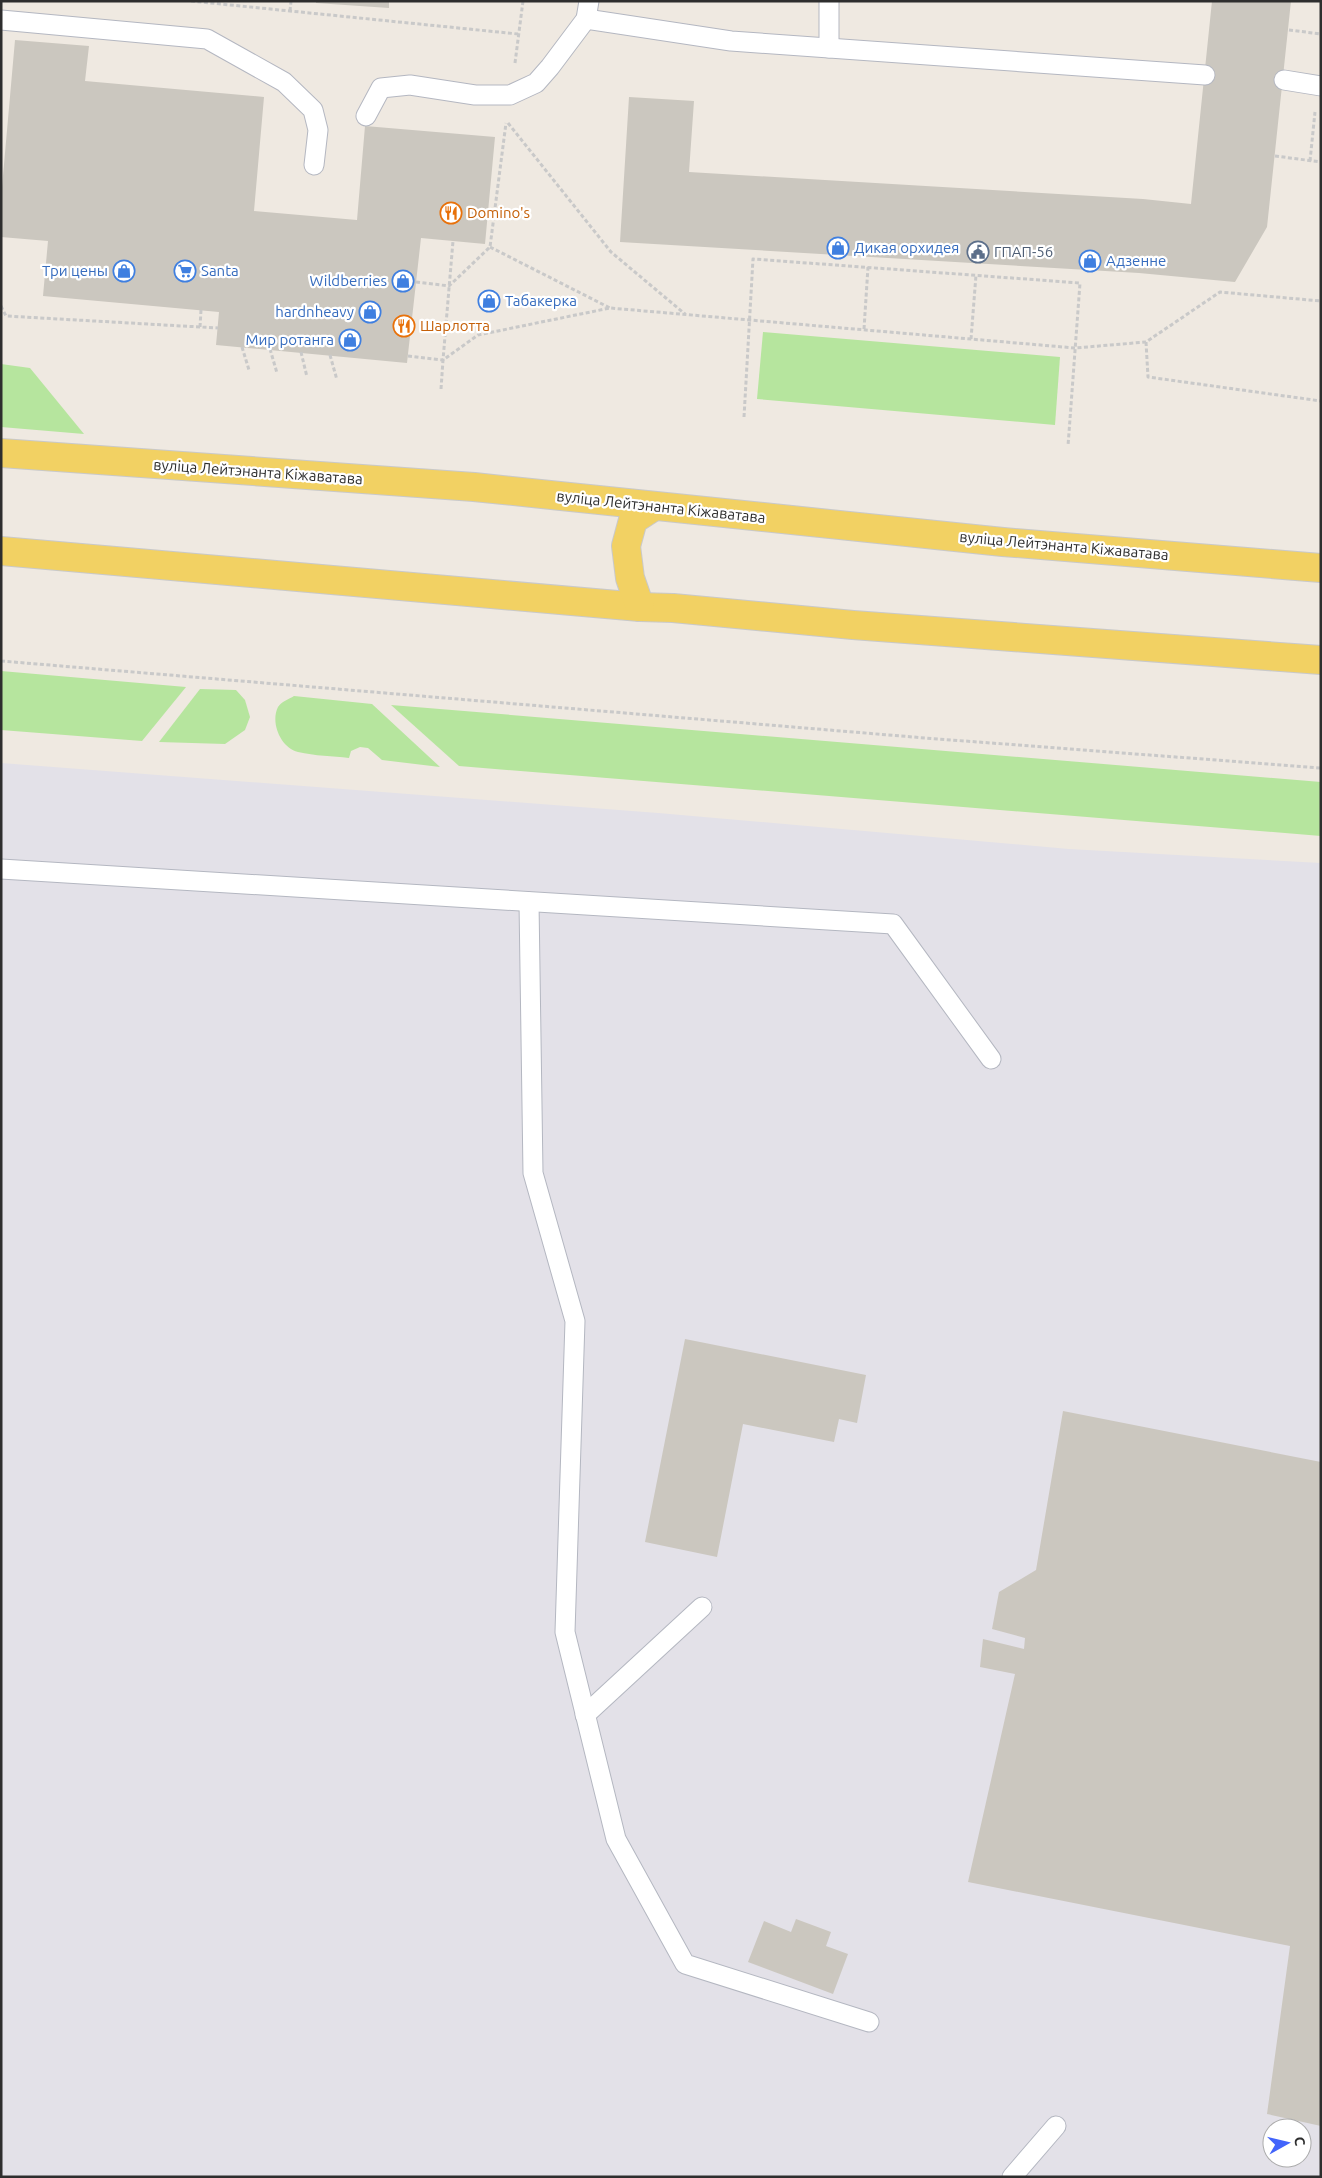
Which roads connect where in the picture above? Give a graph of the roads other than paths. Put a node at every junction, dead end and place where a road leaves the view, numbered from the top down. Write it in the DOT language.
graph roads {
  1 [pos="829,1"];
  2 [pos="587,10"];
  3 [pos="1,20"];
  4 [pos="829,48"];
  5 [pos="1205,75"];
  6 [pos="1284,80"];
  7 [pos="1321,86"];
  8 [pos="366,116"];
  9 [pos="314,165"];
  10 [pos="1,453"];
  11 [pos="653,507"];
  12 [pos="1,552"];
  13 [pos="1321,568"];
  14 [pos="640,607"];
  15 [pos="1321,660"];
  16 [pos="1,870"];
  17 [pos="529,902"];
  18 [pos="991,1060"];
  19 [pos="702,1608"];
  20 [pos="585,1715"];
  21 [pos="869,2022"];
  22 [pos="1056,2126"];
  23 [pos="1012,2177"];
  1 -- 4 [label="lane"];
  2 -- 4 [label="lane"];
  2 -- 8 [label="lane"];
  3 -- 9 [label="lane"];
  4 -- 5 [label="lane"];
  6 -- 7 [label="lane"];
  10 -- 11 [label="main road, вуліца Лейтэнанта Кіжаватава"];
  11 -- 13 [label="main road, вуліца Лейтэнанта Кіжаватава"];
  11 -- 14 [label="main road"];
  12 -- 14 [label="main road"];
  14 -- 15 [label="main road"];
  16 -- 17 [label="lane"];
  17 -- 18 [label="lane"];
  17 -- 20 [label="lane"];
  19 -- 20 [label="lane"];
  20 -- 21 [label="lane"];
  22 -- 23 [label="lane"];
}
